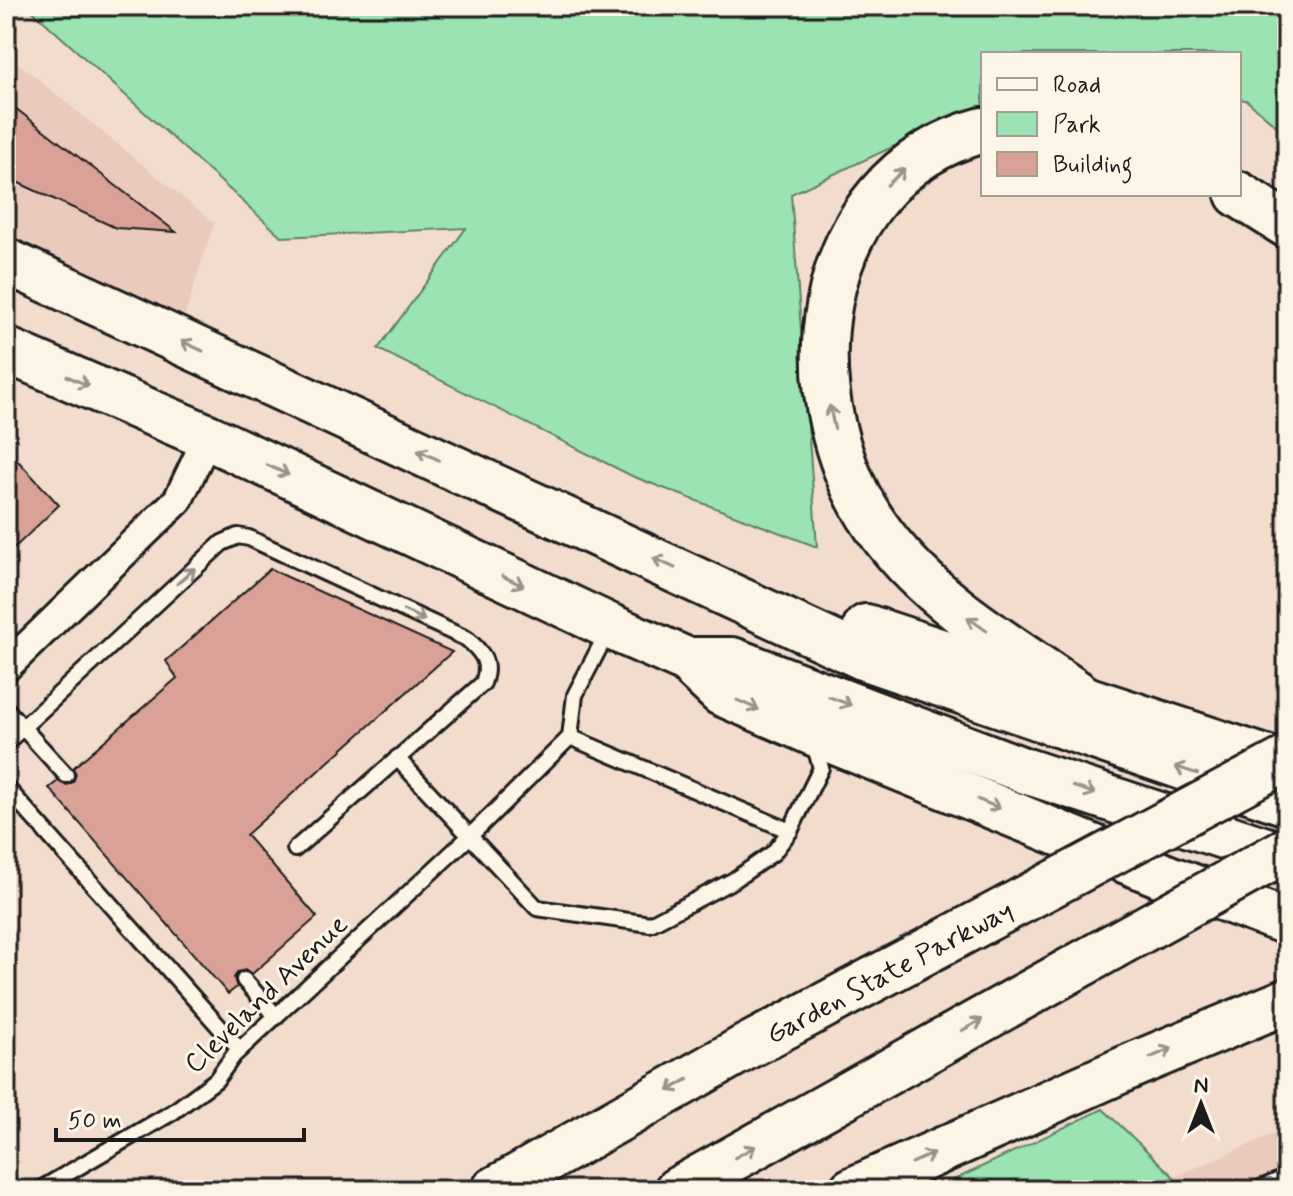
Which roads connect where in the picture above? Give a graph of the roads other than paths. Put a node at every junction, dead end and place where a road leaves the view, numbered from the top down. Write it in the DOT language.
graph roads {
  1 [pos="981,131"];
  2 [pos="1241,196"];
  3 [pos="1287,225"];
  4 [pos="6,261"];
  5 [pos="6,350"];
  6 [pos="208,437"];
  7 [pos="735,596"];
  8 [pos="611,627"];
  9 [pos="686,660"];
  10 [pos="6,667"];
  11 [pos="1087,700"];
  12 [pos="6,709"];
  13 [pos="24,727"];
  14 [pos="811,732"];
  15 [pos="570,737"];
  16 [pos="1287,740"];
  17 [pos="6,743"];
  18 [pos="397,758"];
  19 [pos="66,775"];
  20 [pos="1280,775"];
  21 [pos="6,787"];
  22 [pos="790,831"];
  23 [pos="469,837"];
  24 [pos="295,849"];
  25 [pos="1287,850"];
  26 [pos="1287,857"];
  27 [pos="1287,922"];
  28 [pos="244,980"];
  29 [pos="1287,1001"];
  30 [pos="276,1016"];
  31 [pos="239,1049"];
  32 [pos="1287,1177"];
  33 [pos="39,1190"];
  34 [pos="494,1190"];
  35 [pos="677,1190"];
  36 [pos="852,1190"];
  37 [pos="1256,1190"];
  11 -- 1 [label="highway, one-way"];
  2 -- 3 [label="highway"];
  7 -- 4 [label="highway, one-way"];
  5 -- 6 [label="highway, one-way"];
  6 -- 8 [label="highway, one-way"];
  6 -- 10 [label="street"];
  7 -- 11 [label="highway"];
  20 -- 7 [label="highway, one-way"];
  8 -- 9 [label="highway"];
  8 -- 15 [label="lane"];
  9 -- 14 [label="highway, one-way"];
  9 -- 26 [label="highway, one-way"];
  11 -- 20 [label="highway"];
  12 -- 13 [label="lane"];
  13 -- 17 [label="lane"];
  13 -- 18 [label="lane, one-way"];
  13 -- 19 [label="lane"];
  14 -- 22 [label="lane"];
  14 -- 27 [label="highway, one-way"];
  15 -- 22 [label="lane"];
  15 -- 23 [label="lane, Cleveland Avenue"];
  16 -- 20 [label="highway"];
  18 -- 23 [label="lane"];
  18 -- 24 [label="lane"];
  20 -- 34 [label="highway, Garden State Parkway, one-way, bridge"];
  21 -- 31 [label="lane"];
  22 -- 23 [label="lane"];
  23 -- 30 [label="lane, Cleveland Avenue"];
  35 -- 25 [label="highway, one-way, bridge"];
  28 -- 30 [label="lane"];
  36 -- 29 [label="highway, one-way"];
  30 -- 31 [label="lane, Cleveland Avenue"];
  31 -- 33 [label="lane, Cleveland Avenue"];
  32 -- 37 [label="lane"];
}
